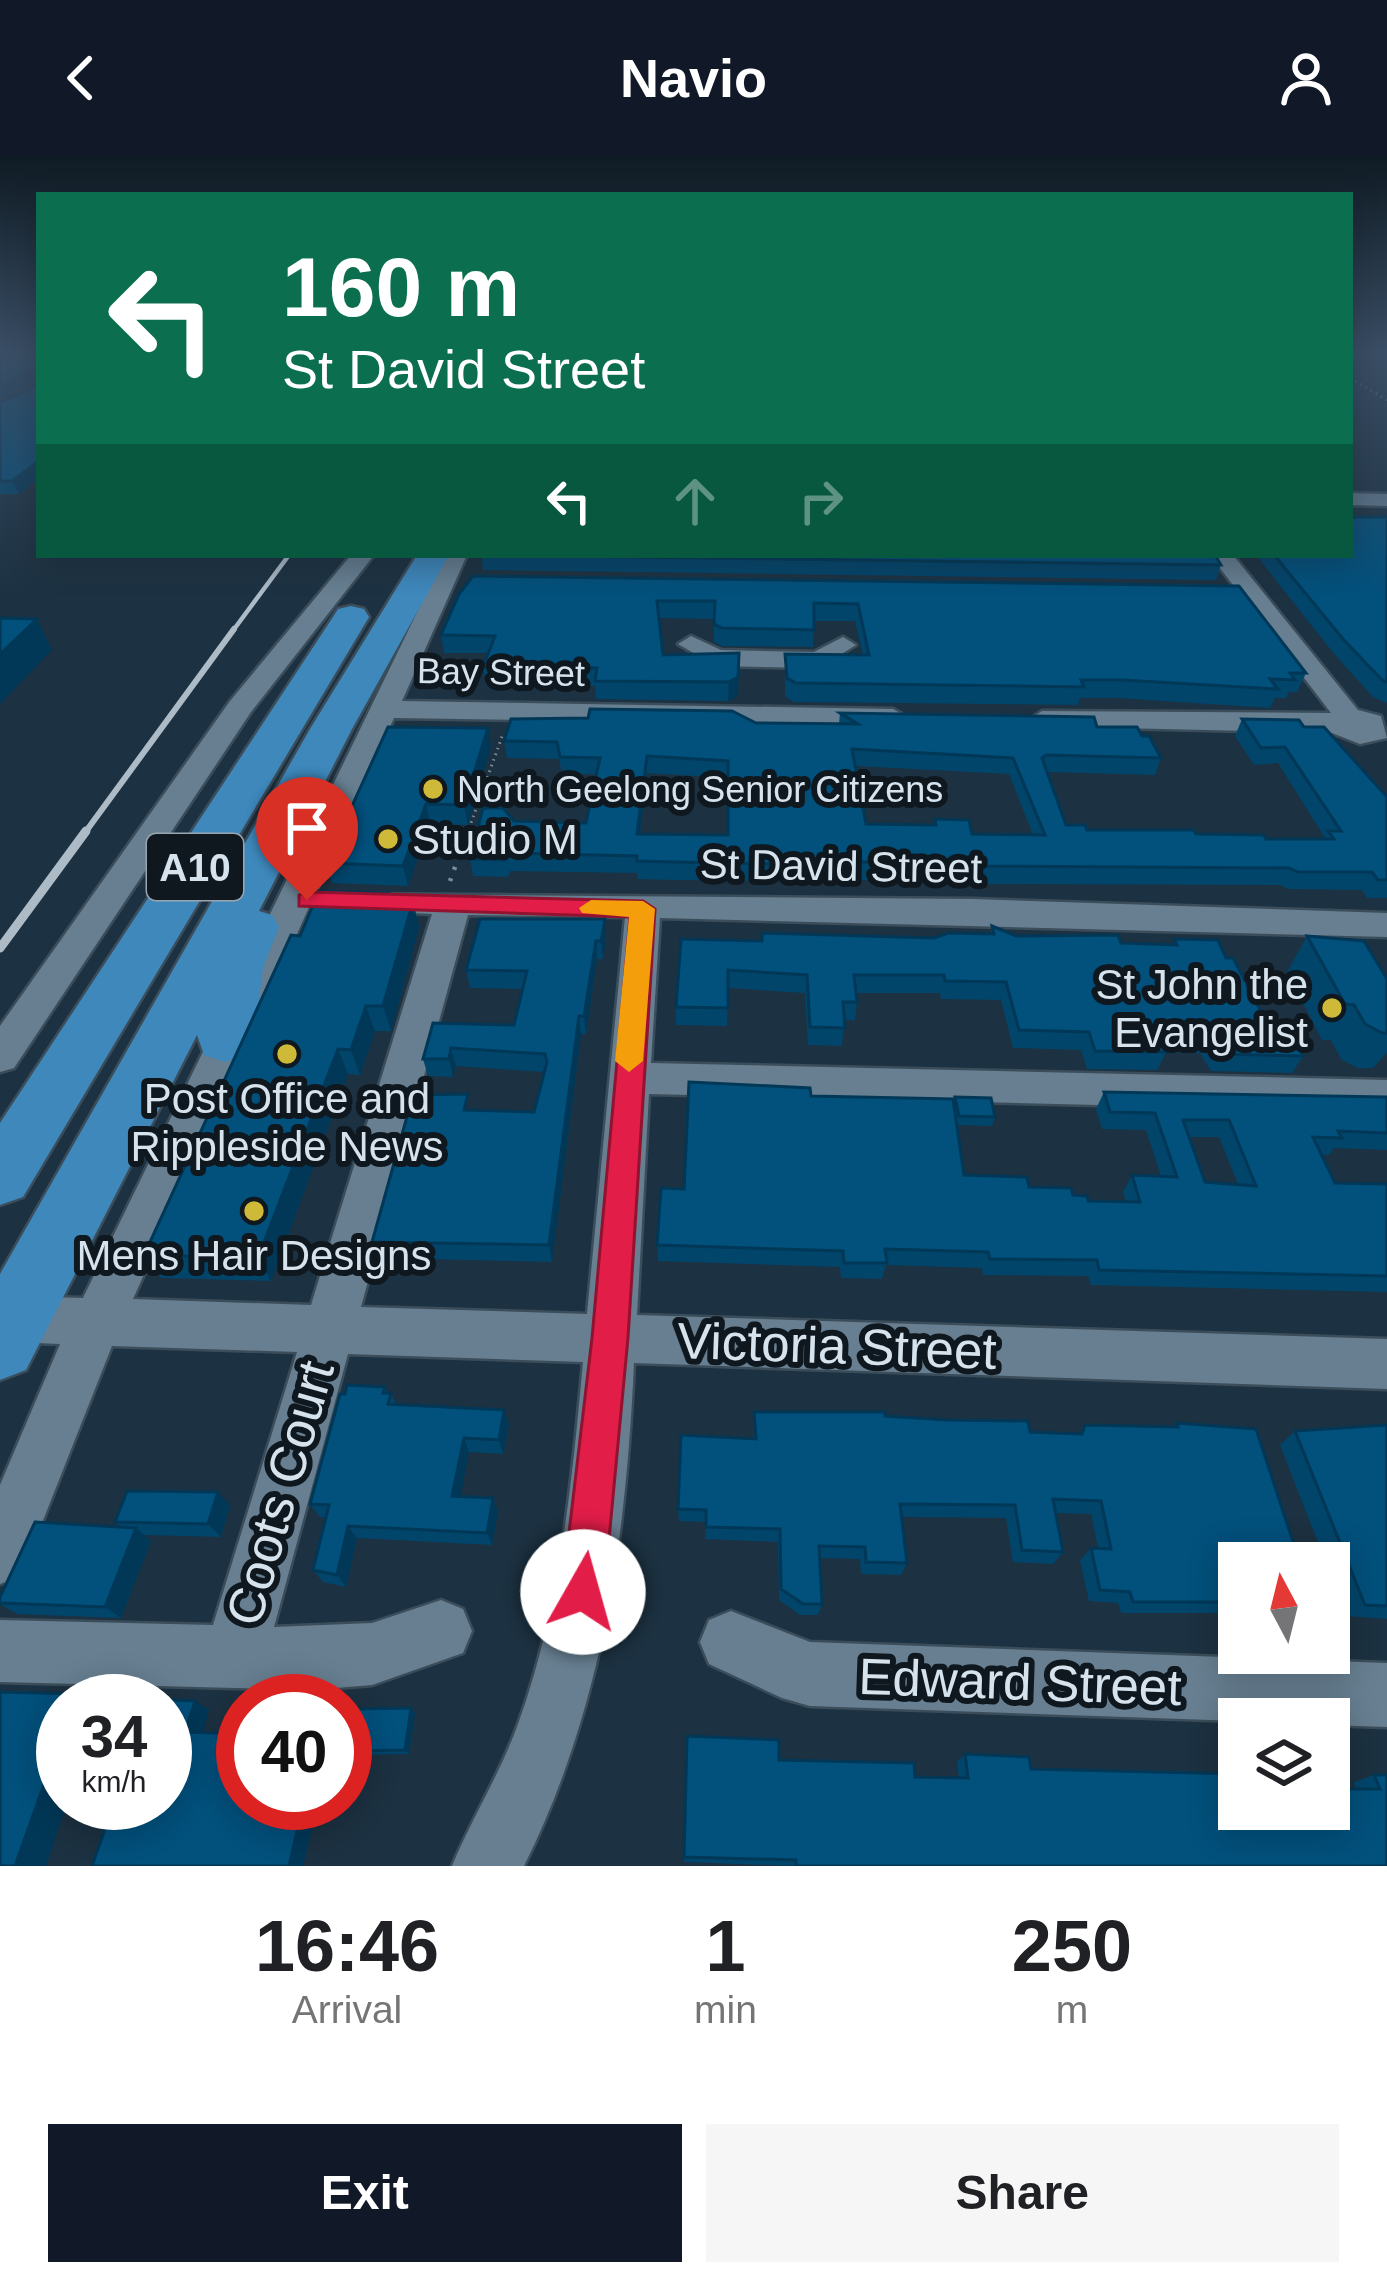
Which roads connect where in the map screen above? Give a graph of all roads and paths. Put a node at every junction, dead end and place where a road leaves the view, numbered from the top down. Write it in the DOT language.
graph roads {
  1 [pos="1353,500"];
  2 [pos="1386,500"];
  3 [pos="1224,558"];
  4 [pos="373,568"];
  5 [pos="453,568"];
  6 [pos="1212,591"];
  7 [pos="1250,592"];
  8 [pos="306,625"];
  9 [pos="691,644"];
  10 [pos="842,645"];
  11 [pos="761,659"];
  12 [pos="511,712"];
  13 [pos="764,716"];
  14 [pos="912,718"];
  15 [pos="1022,720"];
  16 [pos="344,723"];
  17 [pos="1362,725"];
  18 [pos="1387,766"];
  19 [pos="223,823"];
  20 [pos="294,900"];
  21 [pos="448,904"];
  22 [pos="643,909"];
  23 [pos="1387,925"];
  24 [pos="225,1040"];
  25 [pos="0,1057"];
  26 [pos="627,1078"];
  27 [pos="1387,1096"];
  28 [pos="0,1178"];
  29 [pos="98,1321"];
  30 [pos="5,1327"];
  31 [pos="326,1330"];
  32 [pos="610,1338"];
  33 [pos="1387,1364"];
  34 [pos="0,1556"];
  35 [pos="441,1631"];
  36 [pos="730,1642"];
  37 [pos="0,1651"];
  38 [pos="234,1657"];
  39 [pos="1387,1696"];
  40 [pos="487,1866"];
  1 -- 2 [label="street"];
  3 -- 7 [label="street"];
  4 -- 8 [label="street"];
  4 -- 8 [label="street"];
  4 -- 19 [label="highway, A10"];
  5 -- 16 [label="highway, A10"];
  6 -- 7 [label="street"];
  7 -- 17 [label="street"];
  8 -- 25 [label="street"];
  9 -- 11 [label="street"];
  10 -- 11 [label="street"];
  11 -- 13 [label="street"];
  12 -- 13 [label="street, Bay Street"];
  12 -- 16 [label="street, Bay Street"];
  12 -- 21 [label="path"];
  13 -- 14 [label="street, Bay Street"];
  15 -- 17 [label="street"];
  16 -- 19 [label="highway"];
  16 -- 20 [label="street"];
  16 -- 24 [label="highway"];
  16 -- 30 [label="highway, A10"];
  17 -- 18 [label="street"];
  19 -- 28 [label="highway, A10"];
  20 -- 21 [label="street, St David Street"];
  20 -- 24 [label="street"];
  21 -- 22 [label="street, St David Street"];
  21 -- 31 [label="street, Coots Court"];
  22 -- 23 [label="street, St David Street"];
  22 -- 26 [label="street"];
  24 -- 29 [label="street"];
  26 -- 27 [label="street"];
  26 -- 32 [label="street"];
  29 -- 30 [label="street, Victoria Street"];
  29 -- 31 [label="street, Victoria Street"];
  29 -- 34 [label="street"];
  31 -- 32 [label="street, Victoria Street"];
  31 -- 38 [label="street, Coots Court"];
  32 -- 33 [label="street, Victoria Street"];
  32 -- 40 [label="street"];
  35 -- 38 [label="street, Coots Court"];
  36 -- 39 [label="street, Edward Street"];
  37 -- 38 [label="street, Coots Court"];
}
